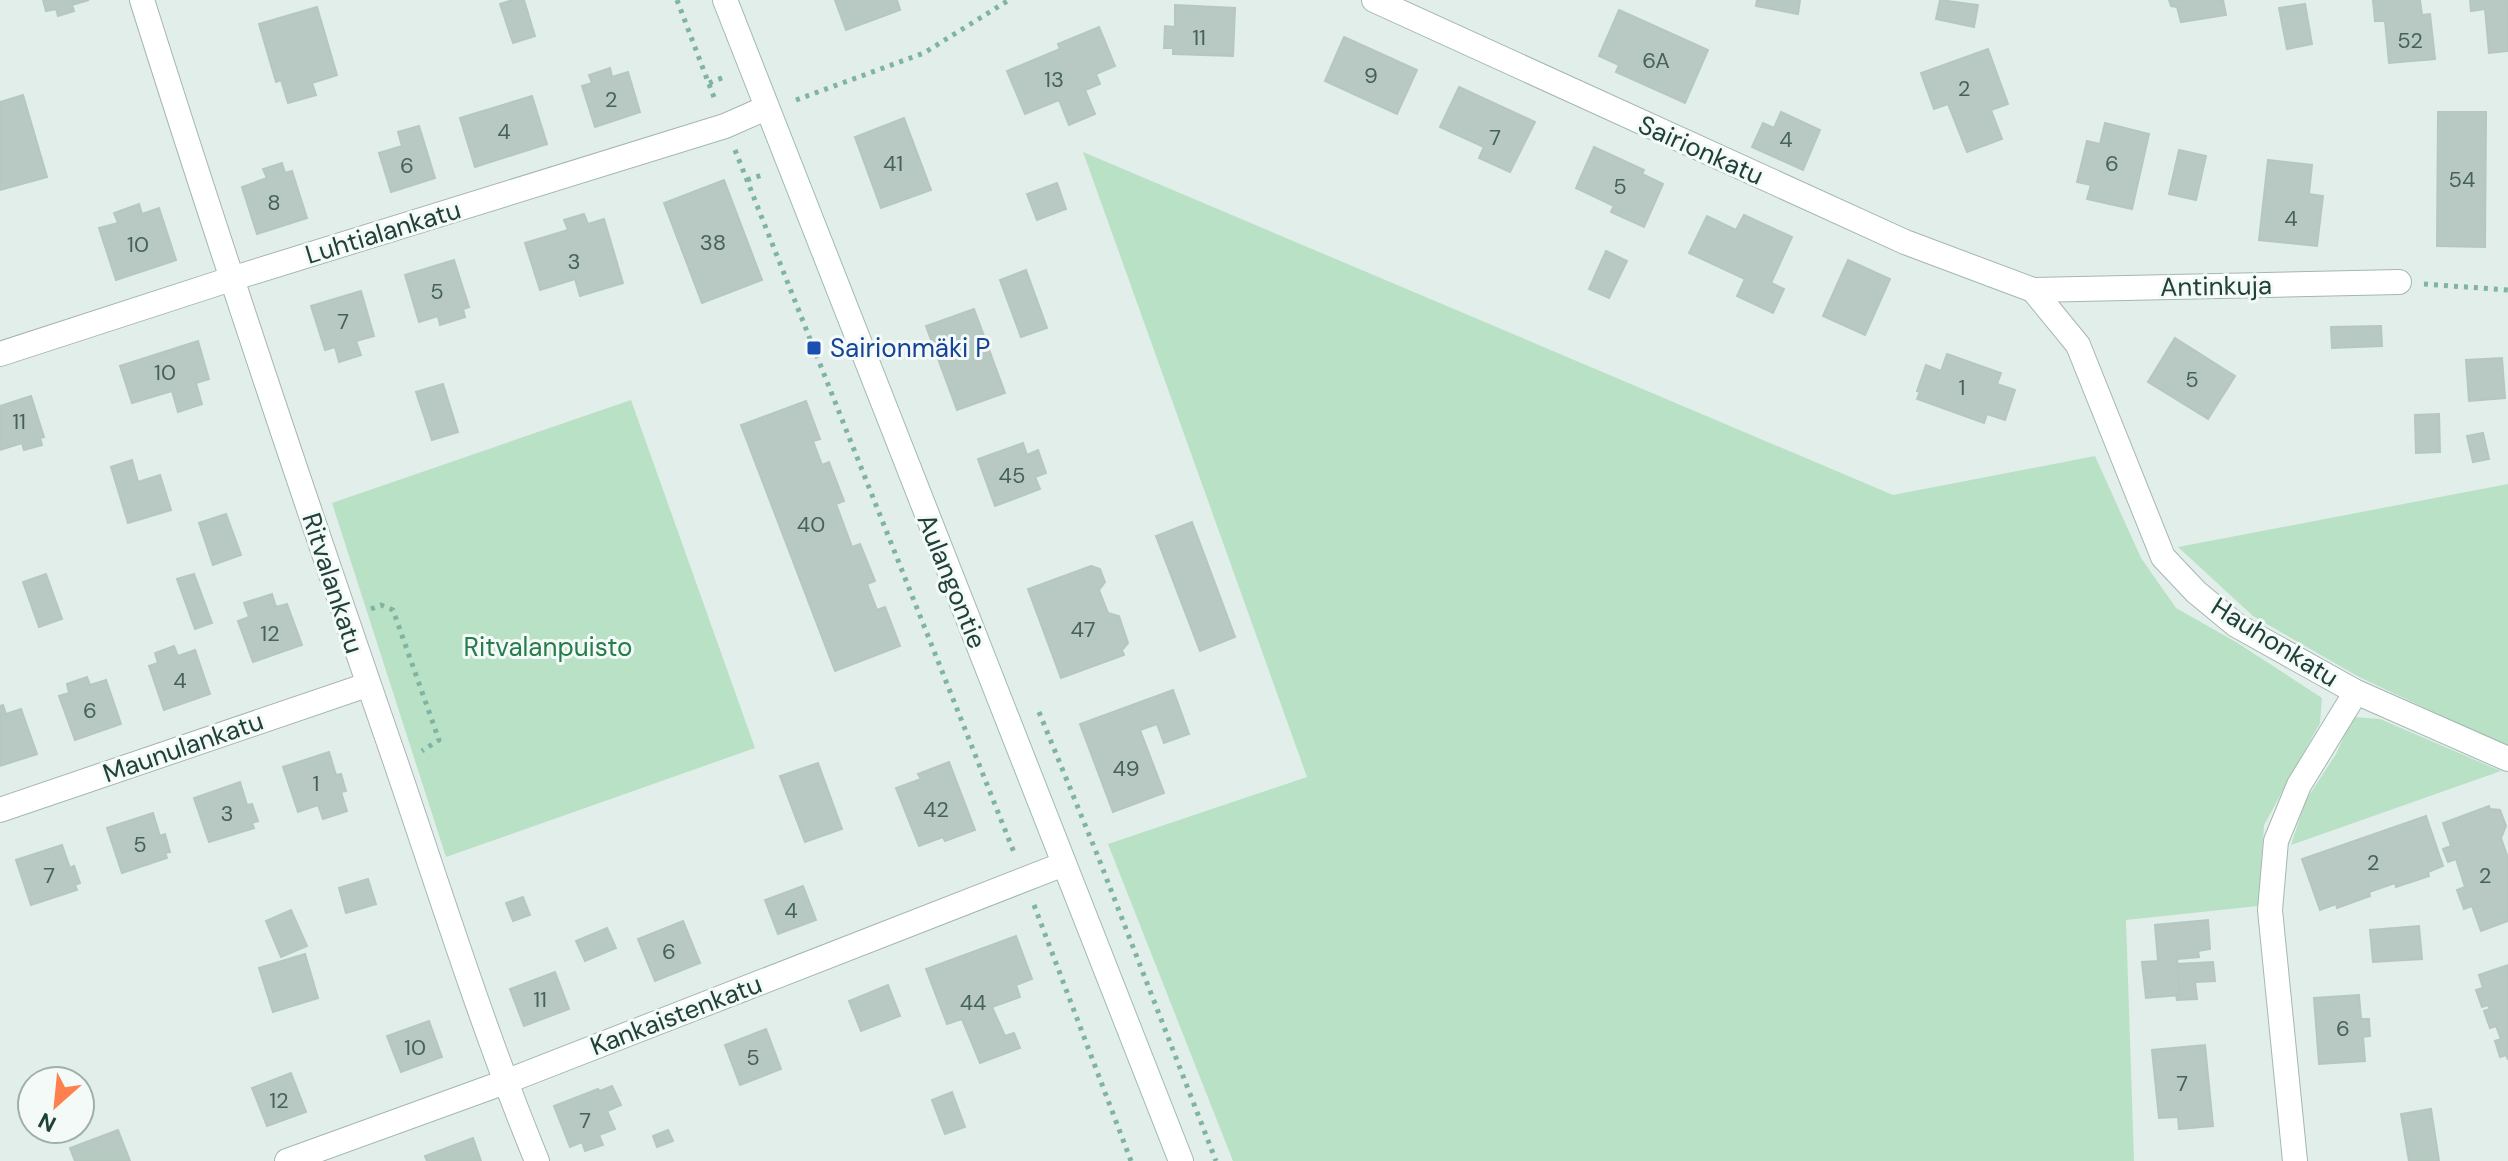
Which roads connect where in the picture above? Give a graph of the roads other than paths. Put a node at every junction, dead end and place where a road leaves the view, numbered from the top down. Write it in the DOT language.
graph roads {
  1 [pos="142,0"];
  2 [pos="725,0"];
  3 [pos="1374,0"];
  4 [pos="766,108"];
  5 [pos="231,279"];
  6 [pos="2399,282"];
  7 [pos="2033,290"];
  8 [pos="0,354"];
  9 [pos="367,685"];
  10 [pos="2356,692"];
  11 [pos="2508,759"];
  12 [pos="0,810"];
  13 [pos="1064,864"];
  14 [pos="505,1082"];
  15 [pos="287,1161"];
  16 [pos="537,1161"];
  17 [pos="1181,1161"];
  18 [pos="2295,1161"];
  1 -- 5 [label="street, Ritvalankatu"];
  2 -- 4 [label="street, Aulangontie"];
  3 -- 7 [label="street, Sairionkatu"];
  4 -- 5 [label="street, Luhtialankatu"];
  4 -- 13 [label="street, Aulangontie"];
  5 -- 8 [label="street, Luhtialankatu"];
  5 -- 9 [label="street, Ritvalankatu"];
  6 -- 7 [label="street, Antinkuja"];
  7 -- 10 [label="street, Hauhonkatu"];
  9 -- 12 [label="street, Maunulankatu"];
  9 -- 14 [label="street, Ritvalankatu"];
  10 -- 11 [label="street"];
  10 -- 18 [label="street, Hauhonkatu"];
  13 -- 14 [label="street, Kankaistenkatu"];
  13 -- 17 [label="street, Aulangontie"];
  14 -- 15 [label="street, Kankaistenkatu"];
  14 -- 16 [label="street, Ritvalankatu"];
}
